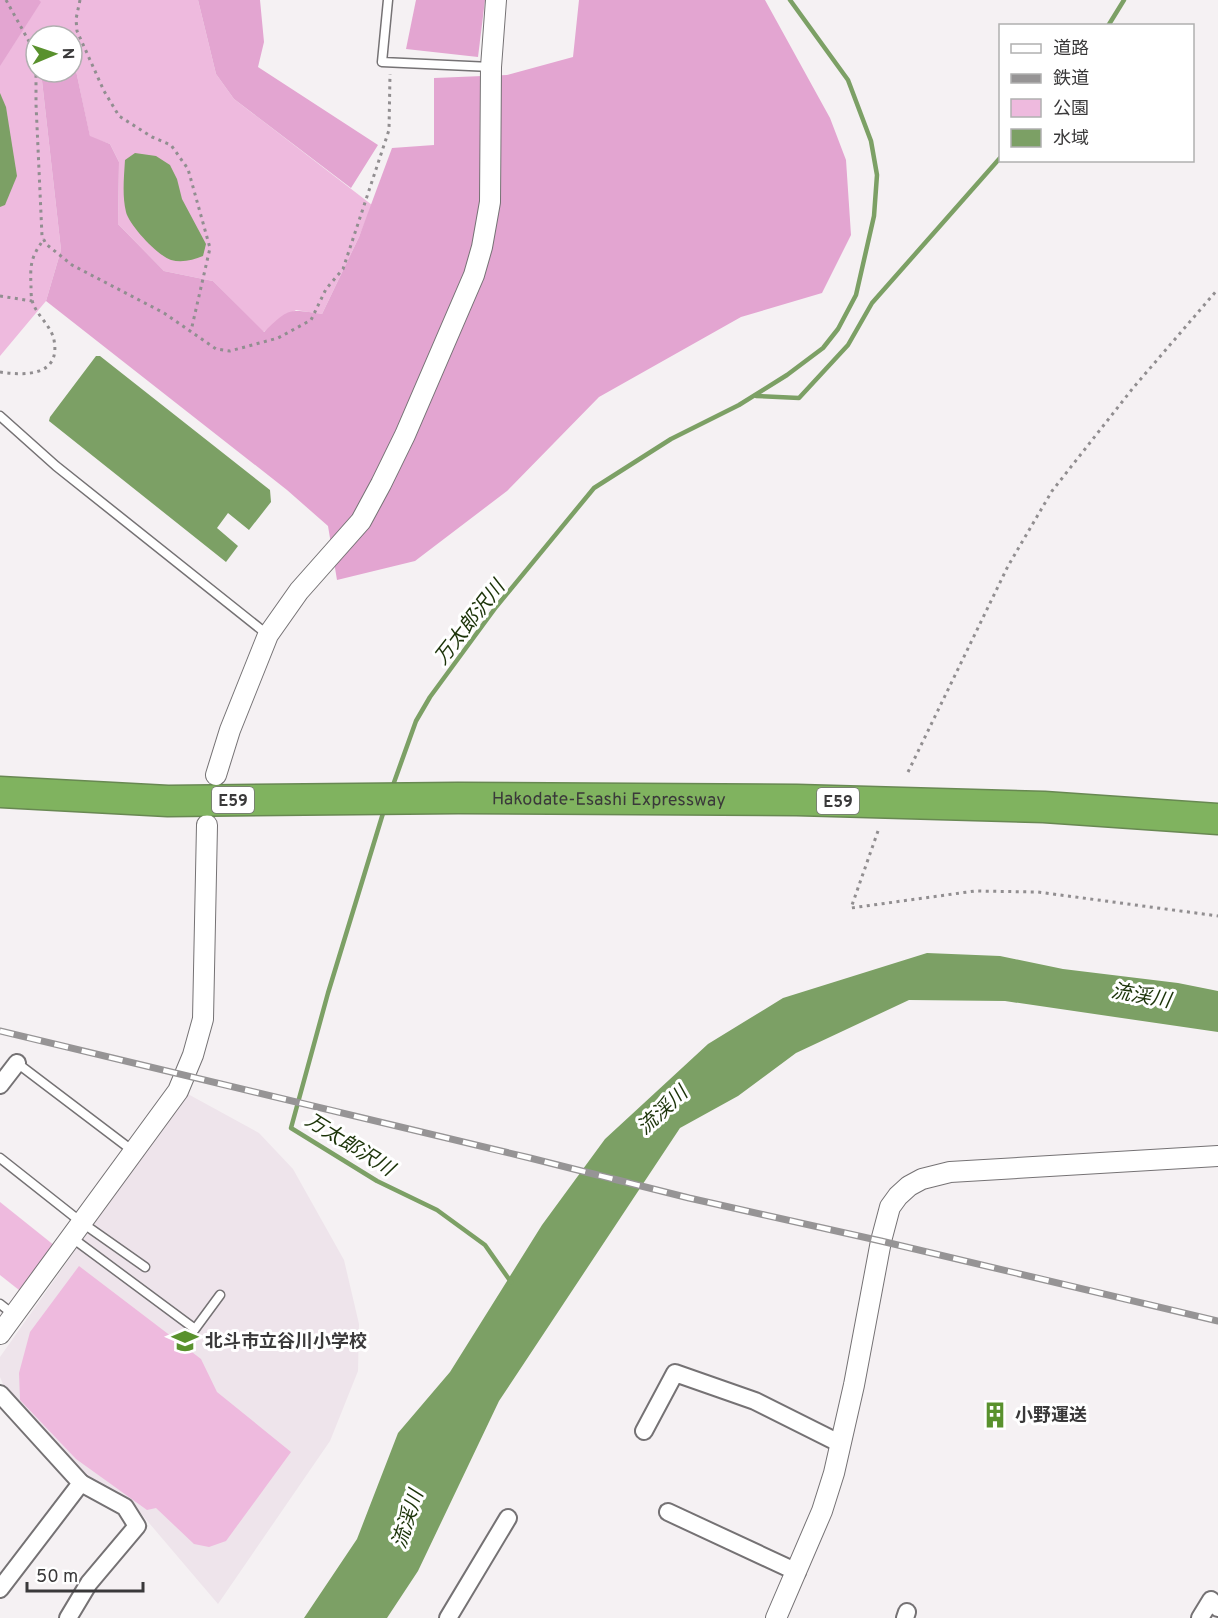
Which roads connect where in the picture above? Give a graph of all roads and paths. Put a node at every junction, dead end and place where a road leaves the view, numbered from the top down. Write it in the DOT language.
graph roads {
  1 [pos="6,0"];
  2 [pos="80,0"];
  3 [pos="388,0"];
  4 [pos="496,0"];
  5 [pos="391,63"];
  6 [pos="491,67"];
  7 [pos="44,239"];
  8 [pos="1218,289"];
  9 [pos="0,296"];
  10 [pos="32,301"];
  11 [pos="191,331"];
  12 [pos="0,372"];
  13 [pos="0,416"];
  14 [pos="268,635"];
  15 [pos="908,772"];
  16 [pos="216,776"];
  17 [pos="0,792"];
  18 [pos="122,799"];
  19 [pos="0,800"];
  20 [pos="1218,819"];
  21 [pos="207,825"];
  22 [pos="878,831"];
  23 [pos="1218,916"];
  24 [pos="17,1063"];
  25 [pos="0,1085"];
  26 [pos="134,1151"];
  27 [pos="1218,1156"];
  28 [pos="0,1158"];
  29 [pos="76,1230"];
  30 [pos="145,1267"];
  31 [pos="220,1295"];
  32 [pos="7,1310"];
  33 [pos="0,1334"];
  34 [pos="0,1394"];
  35 [pos="644,1431"];
  36 [pos="841,1443"];
  37 [pos="81,1482"];
  38 [pos="668,1512"];
  39 [pos="508,1518"];
  40 [pos="797,1572"];
  41 [pos="0,1589"];
  42 [pos="1218,1608"];
  43 [pos="68,1618"];
  44 [pos="448,1618"];
  45 [pos="776,1618"];
  46 [pos="1200,1618"];
  1 -- 7 [label="path"];
  2 -- 11 [label="path"];
  3 -- 5 [label="lane"];
  4 -- 6 [label="street"];
  5 -- 6 [label="lane"];
  5 -- 11 [label="path"];
  6 -- 14 [label="street"];
  7 -- 10 [label="path"];
  7 -- 11 [label="path"];
  8 -- 15 [label="path"];
  9 -- 10 [label="path"];
  10 -- 12 [label="path"];
  13 -- 14 [label="lane"];
  14 -- 16 [label="street"];
  17 -- 18 [label="highway, Hakodate-Esashi Expressway / E59"];
  18 -- 19 [label="highway"];
  18 -- 20 [label="highway, Hakodate-Esashi Expressway / E59"];
  21 -- 26 [label="street"];
  22 -- 23 [label="path"];
  24 -- 25 [label="street"];
  24 -- 26 [label="lane"];
  26 -- 29 [label="street"];
  27 -- 36 [label="street"];
  28 -- 29 [label="lane"];
  29 -- 30 [label="lane"];
  29 -- 31 [label="lane"];
  29 -- 32 [label="street"];
  32 -- 33 [label="street"];
  34 -- 37 [label="street"];
  35 -- 36 [label="street"];
  36 -- 40 [label="street"];
  37 -- 41 [label="street"];
  37 -- 43 [label="street"];
  38 -- 40 [label="street"];
  39 -- 44 [label="street"];
  40 -- 45 [label="street"];
  42 -- 46 [label="street"];
}
